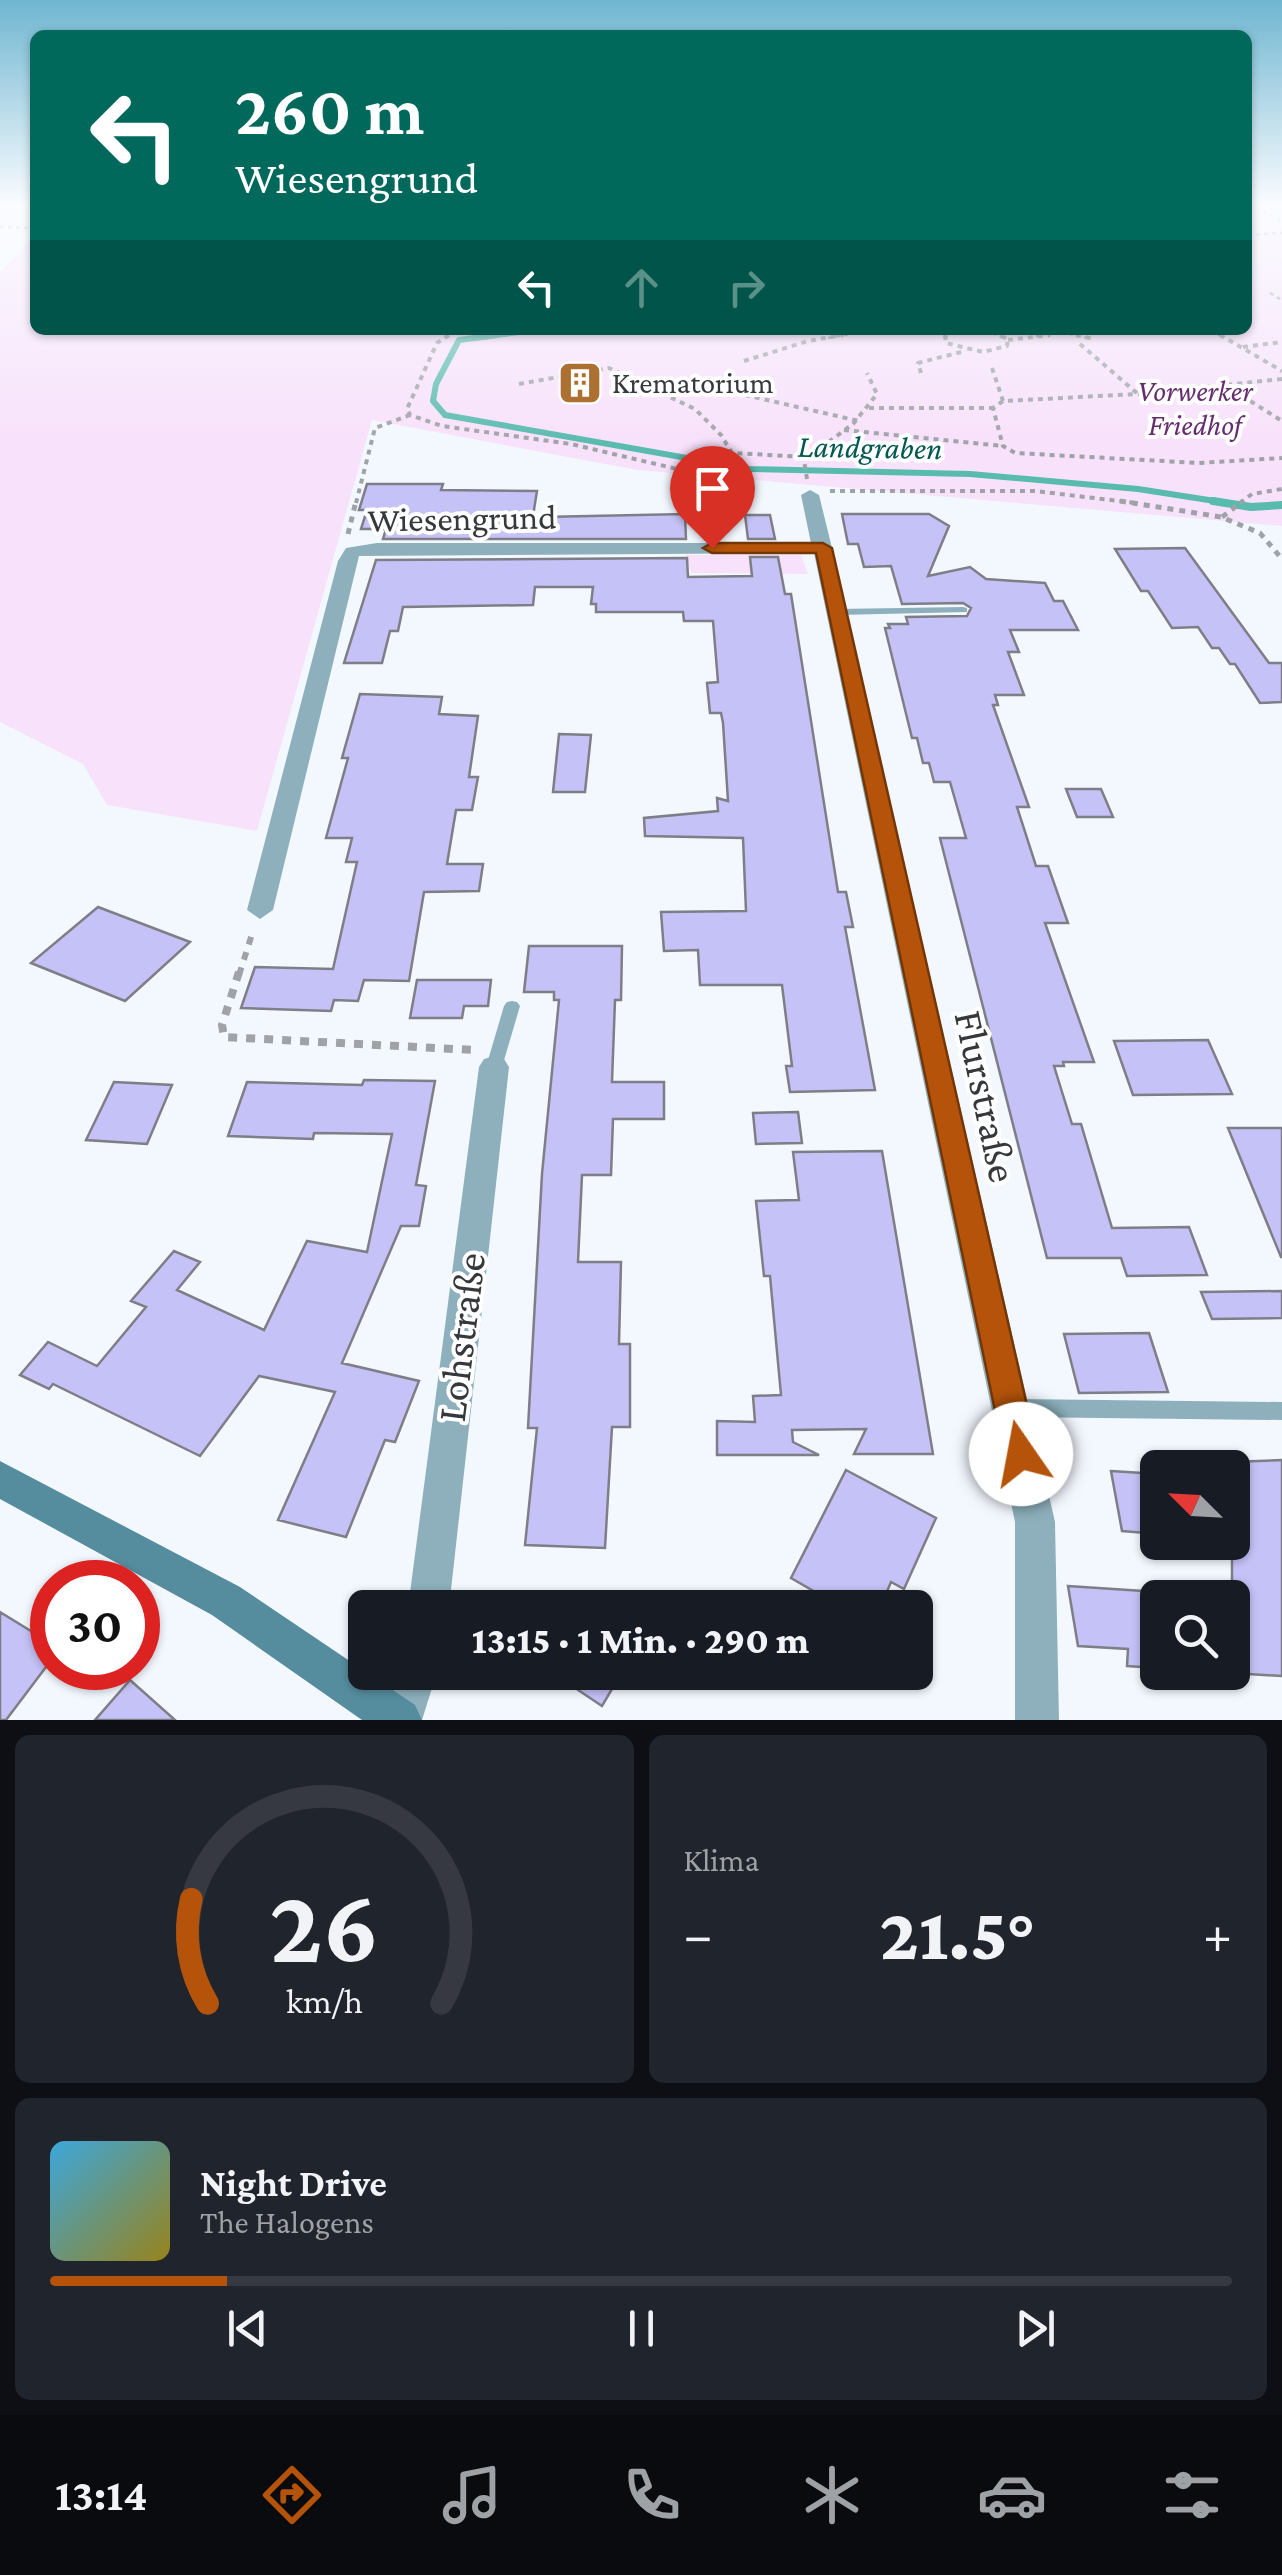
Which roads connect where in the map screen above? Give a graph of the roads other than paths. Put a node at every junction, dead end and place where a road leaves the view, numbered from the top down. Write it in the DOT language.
graph roads {
  1 [pos="815,485"];
  2 [pos="823,548"];
  3 [pos="963,610"];
  4 [pos="838,612"];
  5 [pos="260,910"];
  6 [pos="512,1006"];
  7 [pos="494,1067"];
  8 [pos="1011,1408"];
  9 [pos="1282,1410"];
  10 [pos="0,1479"];
  11 [pos="430,1590"];
  12 [pos="410,1690"];
  13 [pos="400,1720"];
  14 [pos="1037,1720"];
  1 -- 2 [label="street, Flurstraße"];
  2 -- 4 [label="street, Flurstraße"];
  2 -- 5 [label="street, Wiesengrund"];
  3 -- 4 [label="lane"];
  4 -- 8 [label="street, Flurstraße"];
  6 -- 7 [label="lane"];
  7 -- 11 [label="street, Lohstraße"];
  8 -- 9 [label="lane"];
  8 -- 14 [label="street, Flurstraße"];
  10 -- 13 [label="main road"];
  12 -- 13 [label="street"];
}
